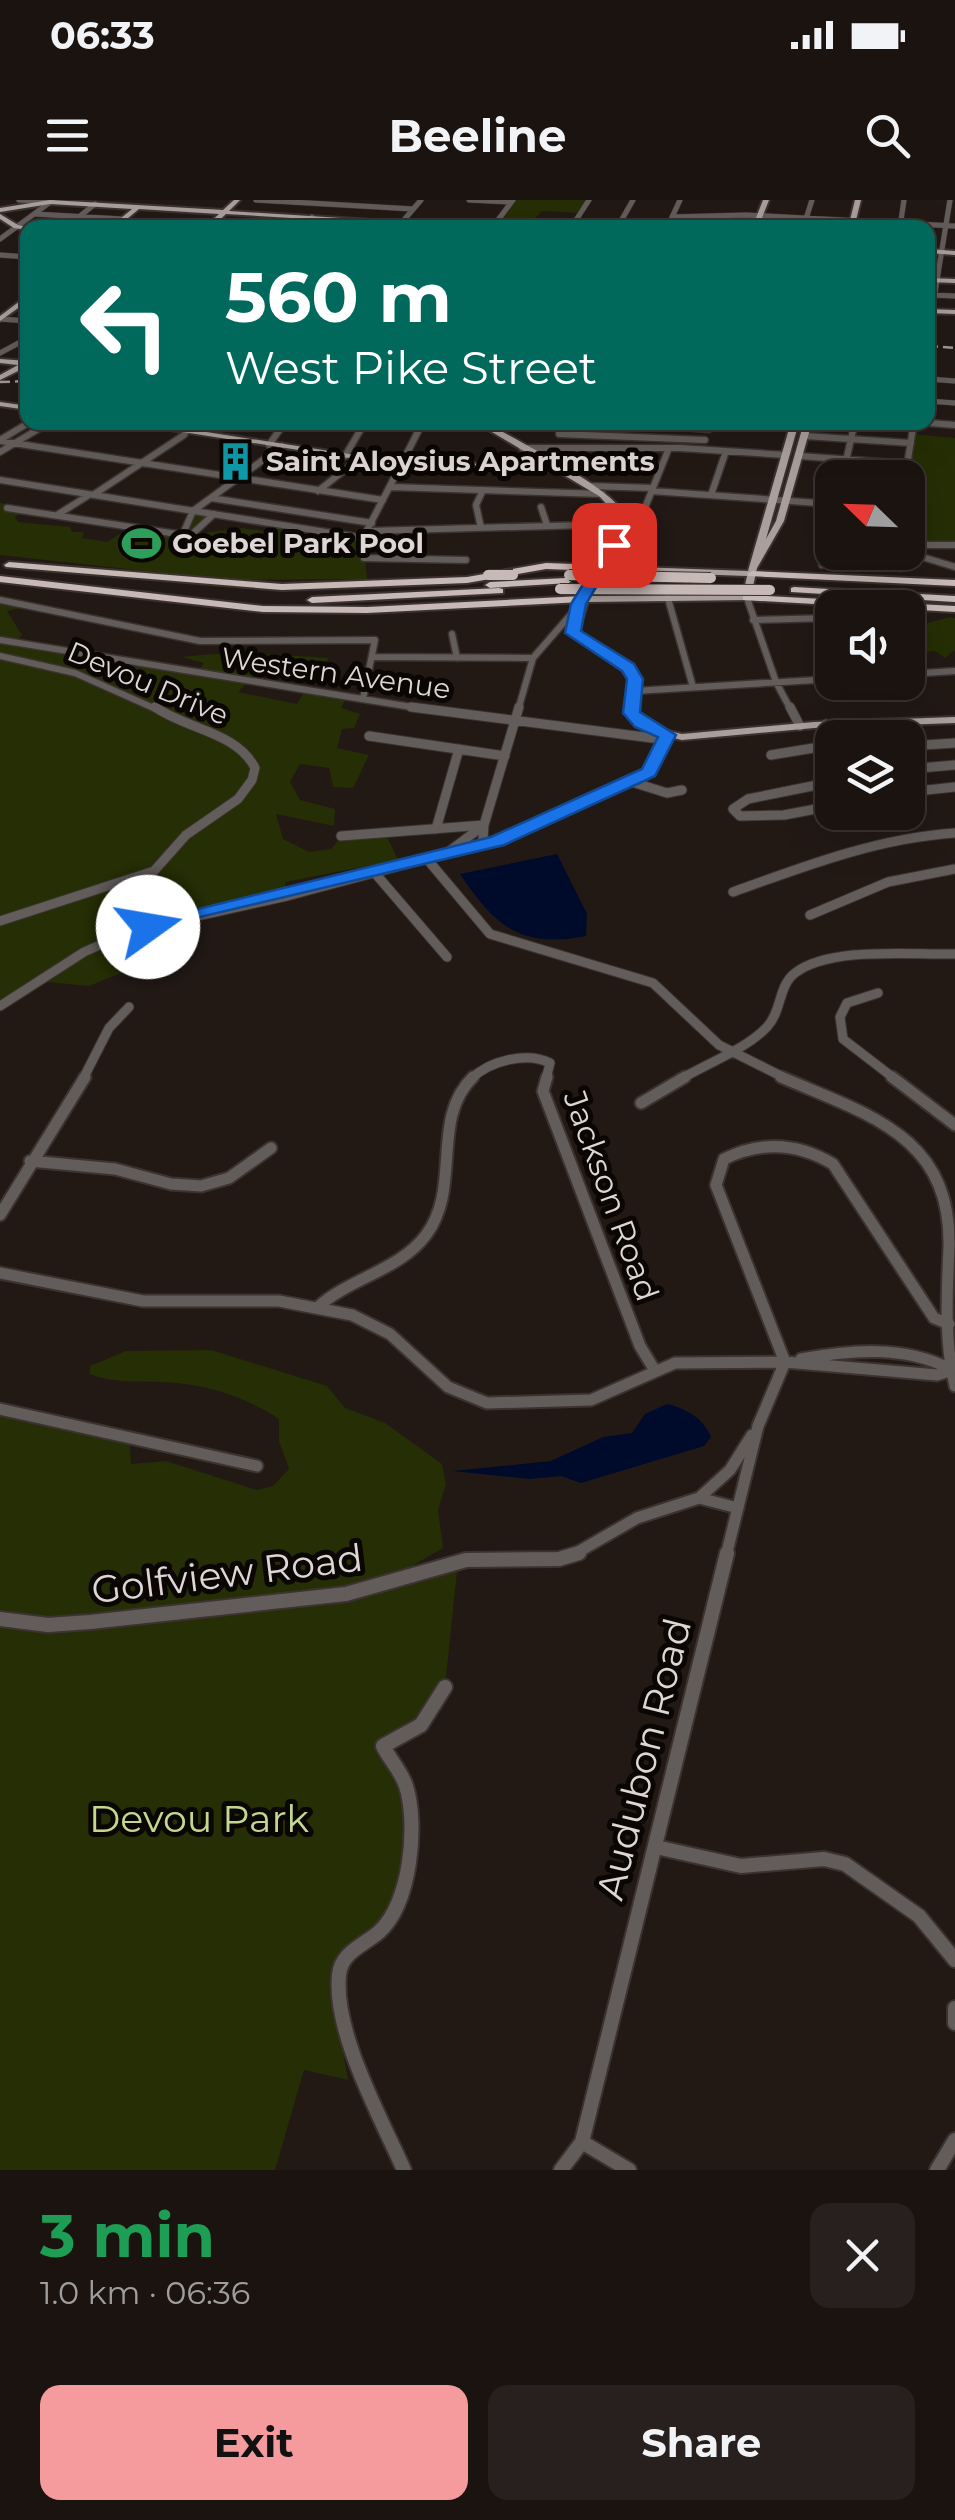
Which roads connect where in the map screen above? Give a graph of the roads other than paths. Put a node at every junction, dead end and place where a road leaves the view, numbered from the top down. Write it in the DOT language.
graph roads {
  1 [pos="146,200"];
  2 [pos="238,200"];
  3 [pos="256,200"];
  4 [pos="421,200"];
  5 [pos="470,200"];
  6 [pos="680,200"];
  7 [pos="766,200"];
  8 [pos="812,200"];
  9 [pos="950,200"];
  10 [pos="52,201"];
  11 [pos="512,201"];
  12 [pos="327,202"];
  13 [pos="21,204"];
  14 [pos="95,204"];
  15 [pos="137,207"];
  16 [pos="413,209"];
  17 [pos="224,212"];
  18 [pos="34,214"];
  19 [pos="760,216"];
  20 [pos="78,217"];
  21 [pos="312,217"];
  22 [pos="672,217"];
  23 [pos="1,218"];
  24 [pos="806,218"];
  25 [pos="26,220"];
  26 [pos="74,220"];
  27 [pos="122,220"];
  28 [pos="216,220"];
  29 [pos="309,220"];
  30 [pos="345,220"];
  31 [pos="403,220"];
  32 [pos="671,220"];
  33 [pos="758,220"];
  34 [pos="821,220"];
  35 [pos="20,224"];
  36 [pos="935,226"];
  37 [pos="946,226"];
  38 [pos="955,226"];
  39 [pos="16,227"];
  40 [pos="20,227"];
  41 [pos="0,239"];
  42 [pos="935,252"];
  43 [pos="942,252"];
  44 [pos="955,253"];
  45 [pos="938,280"];
  46 [pos="955,282"];
  47 [pos="935,286"];
  48 [pos="20,303"];
  49 [pos="0,319"];
  50 [pos="37,430"];
  51 [pos="173,430"];
  52 [pos="279,430"];
  53 [pos="361,430"];
  54 [pos="419,430"];
  55 [pos="492,430"];
  56 [pos="561,430"];
  57 [pos="643,430"];
  58 [pos="708,430"];
  59 [pos="794,430"];
  60 [pos="806,430"];
  61 [pos="853,430"];
  62 [pos="914,430"];
  63 [pos="186,432"];
  64 [pos="559,434"];
  65 [pos="805,436"];
  66 [pos="640,437"];
  67 [pos="851,438"];
  68 [pos="0,440"];
  69 [pos="704,440"];
  70 [pos="15,443"];
  71 [pos="910,443"];
  72 [pos="269,444"];
  73 [pos="552,445"];
  74 [pos="282,446"];
  75 [pos="522,448"];
  76 [pos="669,448"];
  77 [pos="701,449"];
  78 [pos="726,451"];
  79 [pos="0,452"];
  80 [pos="786,455"];
  81 [pos="346,456"];
  82 [pos="800,456"];
  83 [pos="360,458"];
  84 [pos="846,460"];
  85 [pos="908,460"];
  86 [pos="141,463"];
  87 [pos="402,464"];
  88 [pos="560,469"];
  89 [pos="238,478"];
  90 [pos="0,480"];
  91 [pos="589,486"];
  92 [pos="391,487"];
  93 [pos="652,489"];
  94 [pos="483,490"];
  95 [pos="318,491"];
  96 [pos="91,494"];
  97 [pos="602,494"];
  98 [pos="711,495"];
  99 [pos="211,498"];
  100 [pos="383,500"];
  101 [pos="773,500"];
  102 [pos="787,501"];
  103 [pos="815,503"];
  104 [pos="542,506"];
  105 [pos="7,508"];
  106 [pos="193,511"];
  107 [pos="214,514"];
  108 [pos="56,516"];
  109 [pos="547,525"];
  110 [pos="621,525"];
  111 [pos="481,528"];
  112 [pos="368,531"];
  113 [pos="182,536"];
  114 [pos="955,545"];
  115 [pos="925,548"];
  116 [pos="925,557"];
  117 [pos="466,560"];
  118 [pos="2,564"];
  119 [pos="955,567"];
  120 [pos="601,568"];
  121 [pos="752,571"];
  122 [pos="0,579"];
  123 [pos="955,582"];
  124 [pos="561,584"];
  125 [pos="770,584"];
  126 [pos="955,591"];
  127 [pos="393,593"];
  128 [pos="743,593"];
  129 [pos="345,595"];
  130 [pos="666,595"];
  131 [pos="955,599"];
  132 [pos="0,600"];
  133 [pos="580,602"];
  134 [pos="955,609"];
  135 [pos="815,618"];
  136 [pos="752,620"];
  137 [pos="452,634"];
  138 [pos="0,640"];
  139 [pos="0,656"];
  140 [pos="374,657"];
  141 [pos="457,658"];
  142 [pos="533,658"];
  143 [pos="955,671"];
  144 [pos="925,673"];
  145 [pos="815,680"];
  146 [pos="776,682"];
  147 [pos="693,687"];
  148 [pos="634,691"];
  149 [pos="363,699"];
  150 [pos="955,720"];
  151 [pos="518,721"];
  152 [pos="925,721"];
  153 [pos="815,725"];
  154 [pos="800,726"];
  155 [pos="667,735"];
  156 [pos="370,736"];
  157 [pos="955,743"];
  158 [pos="815,745"];
  159 [pos="925,745"];
  160 [pos="459,750"];
  161 [pos="505,756"];
  162 [pos="771,756"];
  163 [pos="955,765"];
  164 [pos="925,768"];
  165 [pos="631,782"];
  166 [pos="815,786"];
  167 [pos="955,787"];
  168 [pos="682,790"];
  169 [pos="925,790"];
  170 [pos="815,809"];
  171 [pos="484,825"];
  172 [pos="436,829"];
  173 [pos="955,833"];
  174 [pos="341,836"];
  175 [pos="489,844"];
  176 [pos="446,852"];
  177 [pos="427,859"];
  178 [pos="955,869"];
  179 [pos="374,872"];
  180 [pos="733,892"];
  181 [pos="810,915"];
  182 [pos="0,921"];
  183 [pos="955,954"];
  184 [pos="447,957"];
  185 [pos="0,991"];
  186 [pos="18,993"];
  187 [pos="878,993"];
  188 [pos="0,1006"];
  189 [pos="129,1007"];
  190 [pos="726,1049"];
  191 [pos="641,1103"];
  192 [pos="955,1125"];
  193 [pos="271,1148"];
  194 [pos="30,1161"];
  195 [pos="0,1215"];
  196 [pos="952,1241"];
  197 [pos="0,1273"];
  198 [pos="318,1306"];
  199 [pos="949,1324"];
  200 [pos="786,1362"];
  201 [pos="654,1369"];
  202 [pos="952,1369"];
  203 [pos="955,1386"];
  204 [pos="0,1409"];
  205 [pos="758,1426"];
  206 [pos="257,1466"];
  207 [pos="699,1498"];
  208 [pos="738,1508"];
  209 [pos="0,1618"];
  210 [pos="445,1686"];
  211 [pos="656,1847"];
  212 [pos="955,1960"];
  213 [pos="955,2008"];
  214 [pos="955,2023"];
  215 [pos="955,2140"];
  216 [pos="582,2142"];
  217 [pos="404,2170"];
  218 [pos="561,2170"];
  219 [pos="629,2170"];
  220 [pos="937,2170"];
  1 -- 15 [label="main road"];
  2 -- 17 [label="main road"];
  3 -- 12 [label="street"];
  4 -- 16 [label="street"];
  5 -- 11 [label="street"];
  6 -- 22 [label="street"];
  7 -- 19 [label="main road"];
  8 -- 24 [label="street"];
  9 -- 37 [label="street"];
  10 -- 13 [label="main road"];
  10 -- 14 [label="main road"];
  10 -- 18 [label="street"];
  12 -- 16 [label="street"];
  13 -- 18 [label="main road"];
  13 -- 23 [label="main road"];
  14 -- 15 [label="main road"];
  14 -- 20 [label="street"];
  15 -- 17 [label="main road"];
  15 -- 27 [label="main road"];
  16 -- 31 [label="street"];
  17 -- 21 [label="main road"];
  17 -- 28 [label="main road"];
  18 -- 20 [label="street"];
  18 -- 23 [label="main road"];
  18 -- 25 [label="street"];
  19 -- 22 [label="street"];
  19 -- 24 [label="street"];
  19 -- 33 [label="main road"];
  20 -- 26 [label="street"];
  20 -- 27 [label="street"];
  21 -- 29 [label="street"];
  21 -- 30 [label="main road"];
  22 -- 32 [label="street"];
  23 -- 39 [label="main road"];
  24 -- 34 [label="street"];
  35 -- 39 [label="street"];
  36 -- 37 [label="street"];
  37 -- 38 [label="street"];
  37 -- 43 [label="street"];
  39 -- 40 [label="main road"];
  39 -- 41 [label="street"];
  42 -- 43 [label="main road"];
  43 -- 44 [label="main road"];
  43 -- 45 [label="street"];
  45 -- 46 [label="main road"];
  45 -- 47 [label="street"];
  48 -- 49 [label="main road"];
  50 -- 70 [label="street"];
  51 -- 63 [label="main road"];
  52 -- 72 [label="street"];
  53 -- 81 [label="street"];
  54 -- 87 [label="street"];
  55 -- 75 [label="main road"];
  56 -- 64 [label="street"];
  57 -- 66 [label="street"];
  58 -- 69 [label="street"];
  59 -- 80 [label="main road"];
  60 -- 65 [label="main road"];
  61 -- 67 [label="street"];
  62 -- 71 [label="street"];
  63 -- 72 [label="main road"];
  63 -- 86 [label="street"];
  64 -- 66 [label="street"];
  64 -- 73 [label="street"];
  65 -- 67 [label="street"];
  65 -- 82 [label="main road"];
  66 -- 69 [label="street"];
  67 -- 71 [label="street"];
  67 -- 84 [label="street"];
  68 -- 70 [label="street"];
  69 -- 77 [label="street"];
  70 -- 79 [label="street"];
  70 -- 86 [label="street"];
  71 -- 85 [label="street"];
  72 -- 74 [label="main road"];
  73 -- 75 [label="street"];
  73 -- 76 [label="street"];
  74 -- 81 [label="main road"];
  74 -- 89 [label="street"];
  75 -- 88 [label="main road"];
  76 -- 77 [label="street"];
  76 -- 93 [label="street"];
  77 -- 78 [label="street"];
  78 -- 80 [label="street"];
  78 -- 98 [label="street"];
  80 -- 101 [label="main road"];
  81 -- 83 [label="main road"];
  82 -- 84 [label="street"];
  82 -- 102 [label="main road"];
  83 -- 87 [label="main road"];
  83 -- 95 [label="street"];
  86 -- 89 [label="street"];
  86 -- 96 [label="street"];
  87 -- 88 [label="main road"];
  87 -- 92 [label="street"];
  88 -- 91 [label="main road"];
  89 -- 95 [label="street"];
  89 -- 99 [label="street"];
  90 -- 96 [label="street"];
  91 -- 93 [label="street"];
  91 -- 97 [label="main road"];
  92 -- 94 [label="street"];
  92 -- 100 [label="street"];
  93 -- 98 [label="street"];
  93 -- 110 [label="street"];
  94 -- 97 [label="street"];
  94 -- 111 [label="street"];
  95 -- 100 [label="street"];
  96 -- 106 [label="street"];
  96 -- 108 [label="street"];
  97 -- 110 [label="main road"];
  98 -- 101 [label="street"];
  99 -- 106 [label="street"];
  99 -- 112 [label="street"];
  100 -- 112 [label="street"];
  101 -- 102 [label="street"];
  101 -- 121 [label="main road"];
  102 -- 103 [label="street"];
  102 -- 121 [label="main road"];
  104 -- 109 [label="street"];
  105 -- 108 [label="street"];
  106 -- 107 [label="street"];
  106 -- 113 [label="street"];
  107 -- 112 [label="street"];
  107 -- 113 [label="street"];
  108 -- 113 [label="street"];
  109 -- 110 [label="street"];
  109 -- 111 [label="street"];
  110 -- 120 [label="main road"];
  111 -- 112 [label="street"];
  112 -- 117 [label="street"];
  114 -- 115 [label="street"];
  116 -- 119 [label="street"];
  118 -- 129 [label="highway"];
  118 -- 129 [label="highway"];
  120 -- 121 [label="main road"];
  120 -- 124 [label="highway"];
  120 -- 133 [label="main road"];
  121 -- 123 [label="highway"];
  121 -- 128 [label="main road"];
  122 -- 129 [label="highway"];
  124 -- 125 [label="highway, bridge"];
  124 -- 127 [label="highway"];
  124 -- 127 [label="highway"];
  124 -- 127 [label="highway, bridge"];
  124 -- 128 [label="highway, bridge"];
  124 -- 133 [label="highway"];
  125 -- 126 [label="highway"];
  125 -- 128 [label="highway, bridge"];
  125 -- 131 [label="highway"];
  127 -- 129 [label="highway"];
  127 -- 129 [label="highway"];
  128 -- 130 [label="main road"];
  128 -- 134 [label="highway"];
  128 -- 136 [label="street"];
  130 -- 133 [label="main road"];
  130 -- 147 [label="street"];
  132 -- 140 [label="street"];
  133 -- 142 [label="street"];
  133 -- 148 [label="main road"];
  135 -- 136 [label="street"];
  136 -- 146 [label="street"];
  137 -- 141 [label="street"];
  138 -- 149 [label="street, Western Avenue"];
  139 -- 182 [label="street, Devou Drive"];
  140 -- 141 [label="street"];
  140 -- 149 [label="street"];
  141 -- 142 [label="street"];
  142 -- 151 [label="street"];
  143 -- 144 [label="street"];
  145 -- 146 [label="street"];
  146 -- 147 [label="street"];
  146 -- 154 [label="street"];
  147 -- 148 [label="street"];
  148 -- 155 [label="main road"];
  149 -- 151 [label="street, Western Avenue"];
  150 -- 152 [label="main road"];
  151 -- 155 [label="street, Western Avenue"];
  151 -- 161 [label="street"];
  153 -- 154 [label="main road"];
  154 -- 155 [label="main road"];
  155 -- 165 [label="street"];
  156 -- 160 [label="street"];
  157 -- 159 [label="street"];
  158 -- 162 [label="street"];
  160 -- 161 [label="street"];
  160 -- 172 [label="street"];
  161 -- 171 [label="street"];
  163 -- 164 [label="street"];
  165 -- 168 [label="street"];
  165 -- 175 [label="street"];
  166 -- 170 [label="street"];
  167 -- 169 [label="street"];
  171 -- 172 [label="street"];
  171 -- 175 [label="street"];
  171 -- 176 [label="street"];
  172 -- 174 [label="street"];
  173 -- 180 [label="street"];
  175 -- 176 [label="street"];
  176 -- 177 [label="street"];
  177 -- 179 [label="street"];
  177 -- 190 [label="street"];
  178 -- 181 [label="street"];
  179 -- 184 [label="street"];
  179 -- 186 [label="street"];
  183 -- 190 [label="street"];
  185 -- 186 [label="street"];
  186 -- 188 [label="street"];
  187 -- 192 [label="street"];
  189 -- 194 [label="street"];
  190 -- 191 [label="street"];
  190 -- 196 [label="street"];
  193 -- 194 [label="street"];
  194 -- 195 [label="street"];
  196 -- 199 [label="street"];
  197 -- 198 [label="street"];
  198 -- 201 [label="street"];
  198 -- 201 [label="street, Jackson Road"];
  199 -- 200 [label="street"];
  199 -- 202 [label="street"];
  200 -- 201 [label="street"];
  200 -- 202 [label="street"];
  200 -- 205 [label="street, Audubon Road"];
  202 -- 203 [label="street"];
  204 -- 206 [label="street"];
  205 -- 207 [label="street"];
  205 -- 208 [label="street, Audubon Road"];
  207 -- 208 [label="street"];
  207 -- 209 [label="street, Golfview Road"];
  208 -- 211 [label="street, Audubon Road"];
  210 -- 217 [label="street"];
  211 -- 212 [label="street"];
  211 -- 216 [label="street, Audubon Road"];
  213 -- 214 [label="street"];
  215 -- 220 [label="street"];
  216 -- 218 [label="street, Audubon Road"];
  216 -- 219 [label="street"];
}
